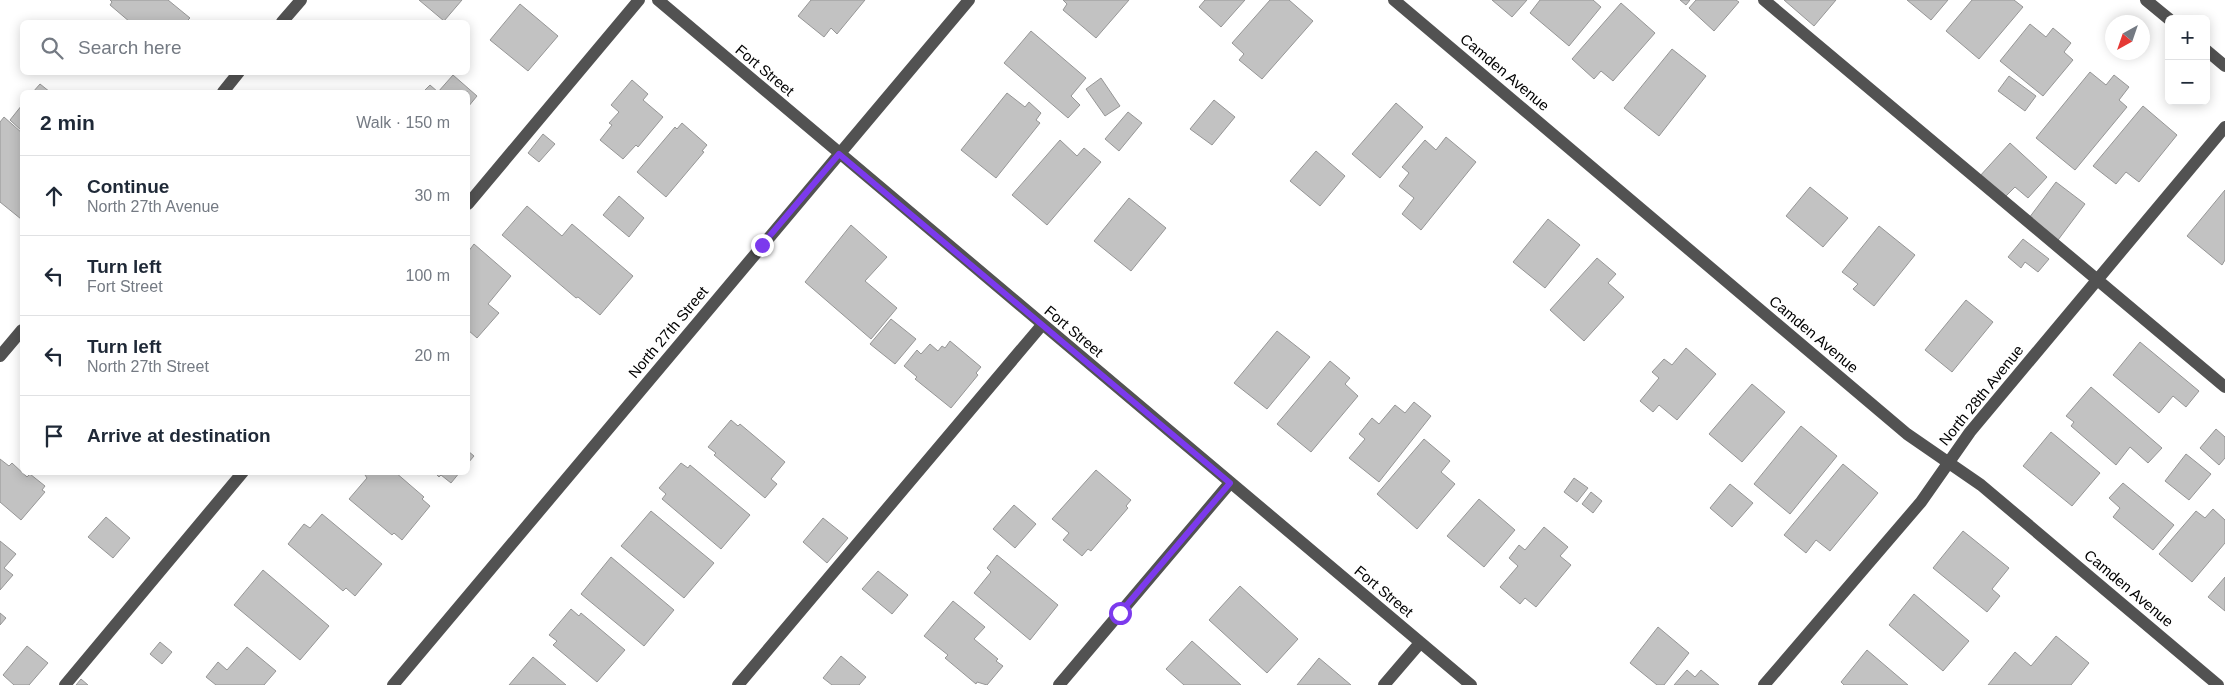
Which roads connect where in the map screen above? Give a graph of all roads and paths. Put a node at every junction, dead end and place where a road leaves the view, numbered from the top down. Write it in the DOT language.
graph roads {
  1 [pos="301,0"];
  2 [pos="639,0"];
  3 [pos="658,0"];
  4 [pos="969,0"];
  5 [pos="1394,0"];
  6 [pos="1764,0"];
  7 [pos="2146,0"];
  8 [pos="2165,16"];
  9 [pos="284,20"];
  10 [pos="2210,53"];
  11 [pos="2225,66"];
  12 [pos="237,75"];
  13 [pos="225,90"];
  14 [pos="2225,127"];
  15 [pos="839,154"];
  16 [pos="470,202"];
  17 [pos="2096,281"];
  18 [pos="1042,325"];
  19 [pos="20,332"];
  20 [pos="0,356"];
  21 [pos="2225,387"];
  22 [pos="1948,463"];
  23 [pos="240,475"];
  24 [pos="1230,483"];
  25 [pos="1420,643"];
  26 [pos="65,685"];
  27 [pos="393,685"];
  28 [pos="738,685"];
  29 [pos="1059,685"];
  30 [pos="1384,685"];
  31 [pos="1471,685"];
  32 [pos="1764,685"];
  33 [pos="2218,685"];
  1 -- 9 [label="street"];
  2 -- 16 [label="street"];
  3 -- 15 [label="street, Fort Street"];
  4 -- 15 [label="street, North 27th Street"];
  5 -- 22 [label="street, Camden Avenue"];
  6 -- 17 [label="street"];
  7 -- 8 [label="street"];
  10 -- 11 [label="street"];
  12 -- 13 [label="street"];
  14 -- 17 [label="street, North 28th Avenue"];
  15 -- 18 [label="street, Fort Street"];
  15 -- 27 [label="street, North 27th Street"];
  17 -- 21 [label="street"];
  17 -- 22 [label="street, North 28th Avenue"];
  18 -- 24 [label="street, Fort Street"];
  18 -- 28 [label="street"];
  19 -- 20 [label="street"];
  22 -- 32 [label="street, North 28th Avenue"];
  22 -- 33 [label="street, Camden Avenue"];
  23 -- 26 [label="street"];
  24 -- 25 [label="street, Fort Street"];
  24 -- 29 [label="street"];
  25 -- 30 [label="street"];
  25 -- 31 [label="street, Fort Street"];
}
